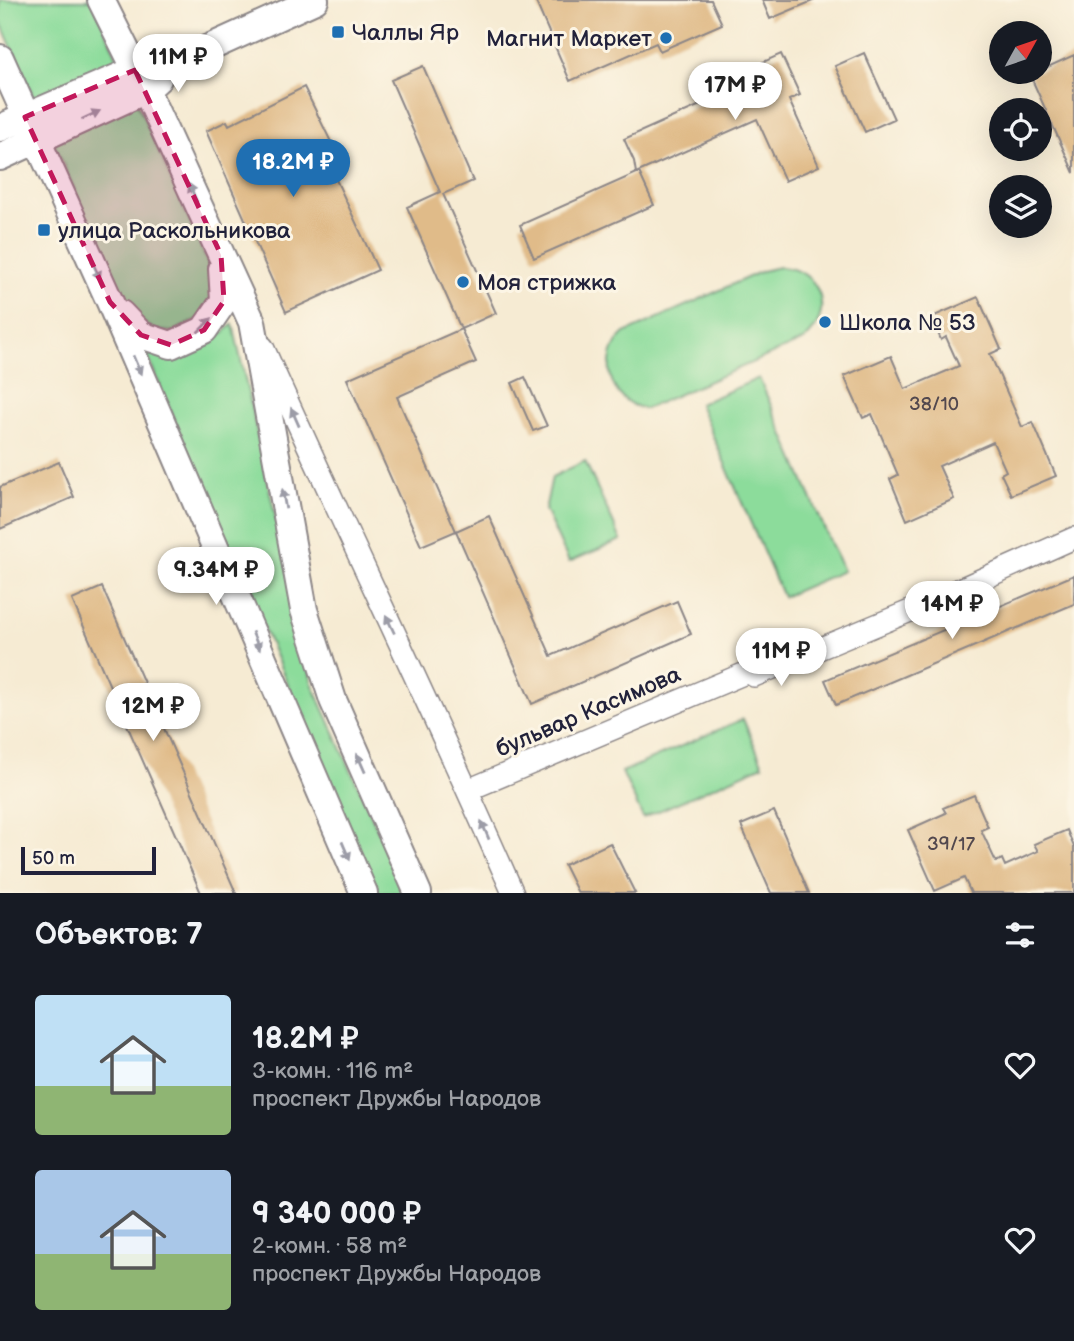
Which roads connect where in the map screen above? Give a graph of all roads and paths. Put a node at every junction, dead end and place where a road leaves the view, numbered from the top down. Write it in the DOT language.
graph roads {
  1 [pos="101,0"];
  2 [pos="315,0"];
  3 [pos="0,58"];
  4 [pos="140,80"];
  5 [pos="25,117"];
  6 [pos="0,128"];
  7 [pos="37,141"];
  8 [pos="0,158"];
  9 [pos="222,255"];
  10 [pos="110,302"];
  11 [pos="252,322"];
  12 [pos="1074,538"];
  13 [pos="468,790"];
  14 [pos="364,893"];
  15 [pos="418,893"];
  16 [pos="513,893"];
  1 -- 4 [label="street"];
  2 -- 4 [label="street"];
  3 -- 5 [label="street"];
  4 -- 5 [label="street"];
  7 -- 4 [label="street, one-way"];
  9 -- 4 [label="street, one-way"];
  5 -- 6 [label="street"];
  5 -- 7 [label="street"];
  7 -- 8 [label="street"];
  7 -- 10 [label="street, one-way"];
  10 -- 9 [label="street, one-way"];
  9 -- 11 [label="street"];
  10 -- 14 [label="street, one-way"];
  13 -- 11 [label="street, one-way"];
  15 -- 11 [label="street, one-way"];
  12 -- 13 [label="street, бульвар Касимова"];
  16 -- 13 [label="street, one-way"];
}
